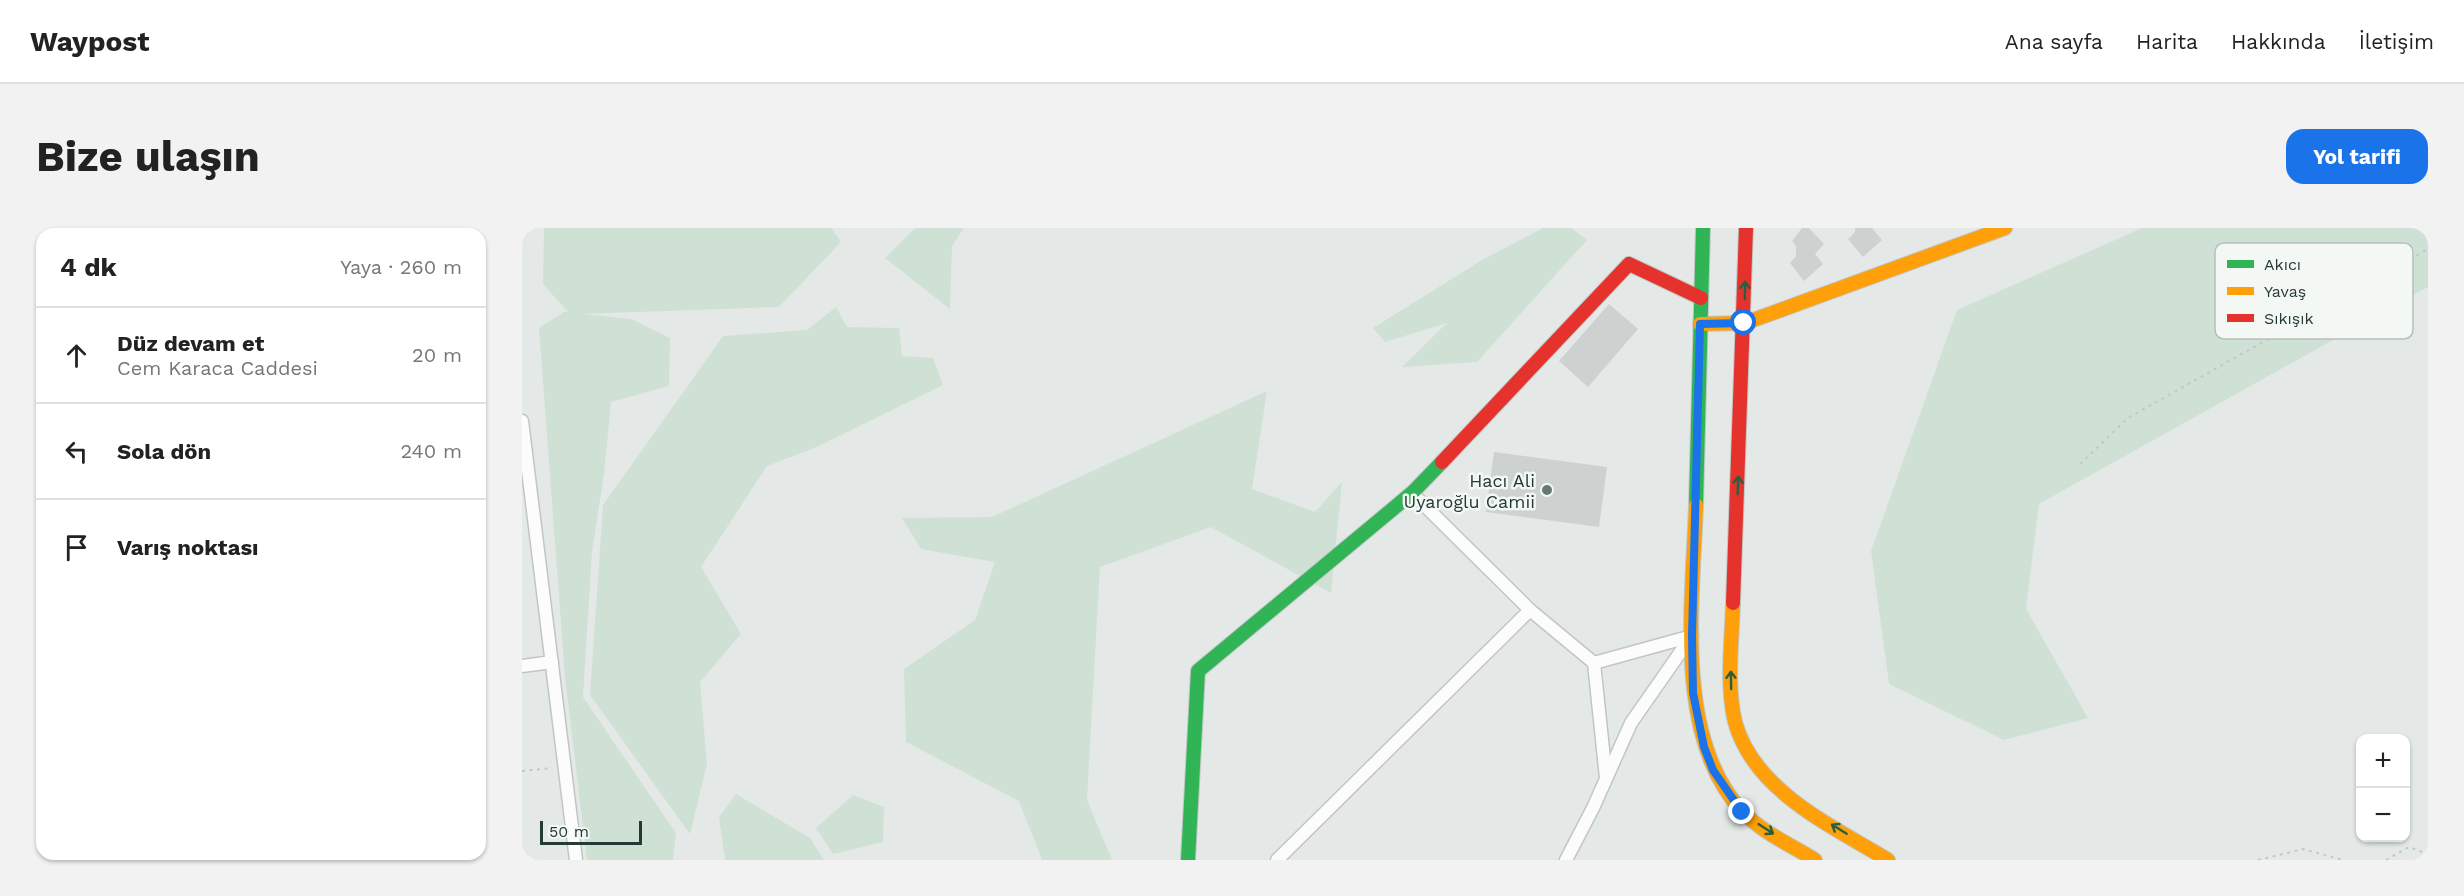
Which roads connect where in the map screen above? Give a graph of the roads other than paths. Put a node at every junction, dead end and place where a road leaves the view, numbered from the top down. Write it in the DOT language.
graph roads {
  1 [pos="1703,228"];
  2 [pos="1746,228"];
  3 [pos="2005,228"];
  4 [pos="1701,298"];
  5 [pos="1744,323"];
  6 [pos="1700,324"];
  7 [pos="522,421"];
  8 [pos="1412,493"];
  9 [pos="1530,610"];
  10 [pos="1692,636"];
  11 [pos="552,662"];
  12 [pos="1594,663"];
  13 [pos="522,666"];
  14 [pos="1606,779"];
  15 [pos="576,860"];
  16 [pos="1188,860"];
  17 [pos="1277,860"];
  18 [pos="1566,860"];
  19 [pos="1815,860"];
  20 [pos="1888,860"];
  1 -- 4 [label="main road"];
  5 -- 2 [label="main road, one-way"];
  3 -- 5 [label="main road"];
  4 -- 6 [label="main road"];
  4 -- 8 [label="main road"];
  5 -- 6 [label="main road"];
  20 -- 5 [label="main road, one-way"];
  6 -- 10 [label="main road"];
  7 -- 11 [label="street"];
  8 -- 9 [label="street"];
  8 -- 16 [label="main road"];
  9 -- 12 [label="street"];
  9 -- 17 [label="street"];
  10 -- 12 [label="street"];
  10 -- 14 [label="street"];
  10 -- 19 [label="main road, one-way"];
  11 -- 13 [label="street"];
  11 -- 15 [label="street"];
  12 -- 14 [label="street"];
  14 -- 18 [label="street"];
}
